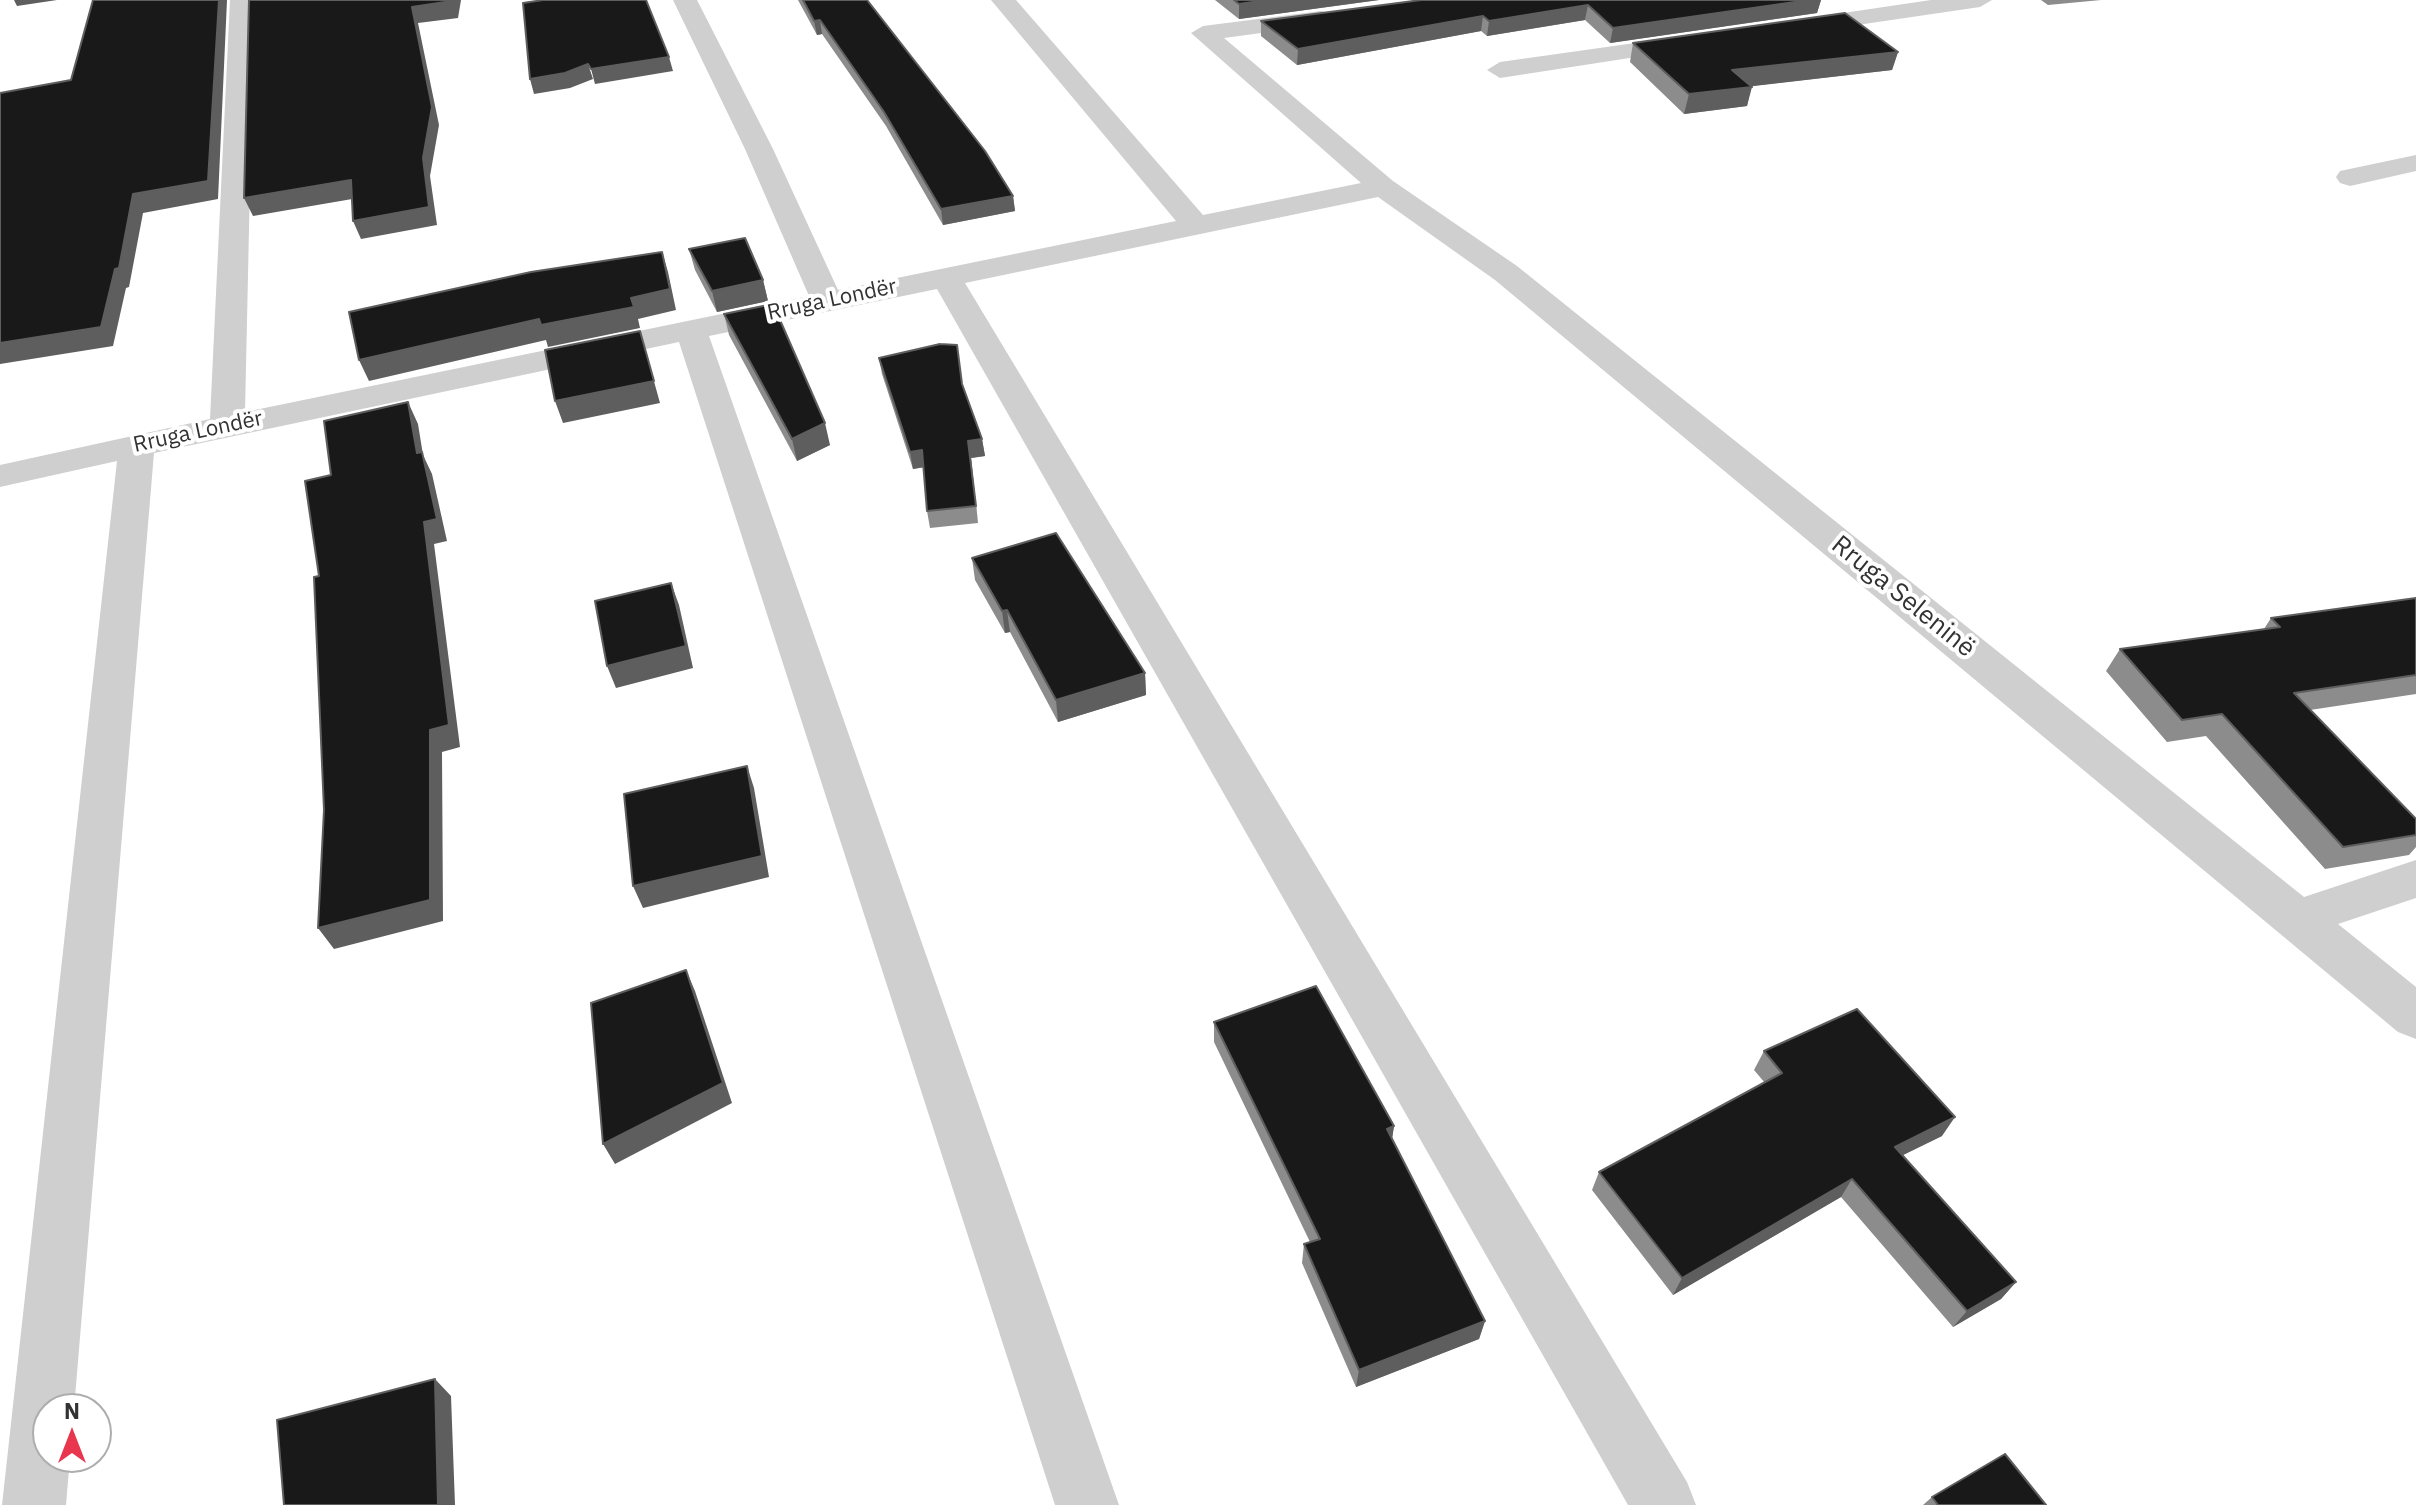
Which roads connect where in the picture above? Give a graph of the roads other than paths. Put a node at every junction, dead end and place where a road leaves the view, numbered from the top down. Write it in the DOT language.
graph roads {
  1 [pos="242,0"];
  2 [pos="685,0"];
  3 [pos="1003,0"];
  4 [pos="1980,0"];
  5 [pos="1353,14"];
  6 [pos="1779,29"];
  7 [pos="1717,38"];
  8 [pos="1500,70"];
  9 [pos="2416,163"];
  10 [pos="2350,177"];
  11 [pos="1383,187"];
  12 [pos="1196,225"];
  13 [pos="946,277"];
  14 [pos="827,301"];
  15 [pos="691,330"];
  16 [pos="227,426"];
  17 [pos="137,445"];
  18 [pos="0,476"];
  19 [pos="2416,879"];
  20 [pos="2296,919"];
  21 [pos="2416,1017"];
  22 [pos="34,1505"];
  23 [pos="1087,1505"];
  24 [pos="1664,1505"];
  1 -- 16 [label="street"];
  2 -- 14 [label="street"];
  3 -- 12 [label="street"];
  4 -- 6 [label="street"];
  5 -- 11 [label="street, Rruga Seleninë"];
  7 -- 8 [label="street"];
  9 -- 10 [label="street"];
  11 -- 12 [label="street, Rruga Londër"];
  11 -- 20 [label="street, Rruga Seleninë"];
  12 -- 13 [label="street, Rruga Londër"];
  13 -- 14 [label="street, Rruga Londër"];
  13 -- 24 [label="street"];
  14 -- 15 [label="street, Rruga Londër"];
  15 -- 16 [label="street, Rruga Londër"];
  15 -- 23 [label="street"];
  16 -- 17 [label="street, Rruga Londër"];
  17 -- 18 [label="street, Rruga Londër"];
  17 -- 22 [label="street"];
  19 -- 20 [label="street"];
  20 -- 21 [label="street, Rruga Seleninë"];
}
